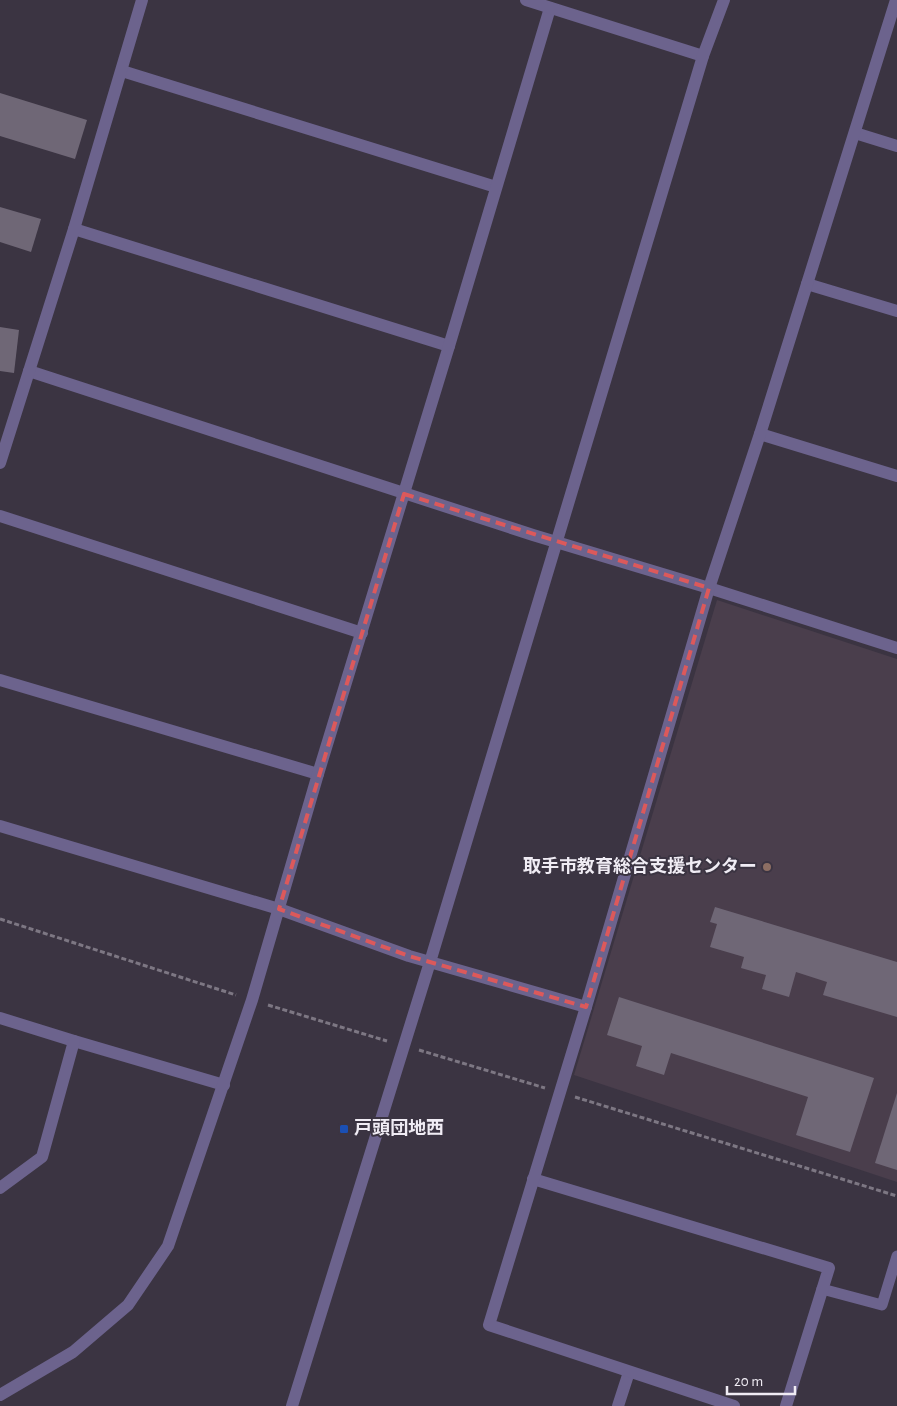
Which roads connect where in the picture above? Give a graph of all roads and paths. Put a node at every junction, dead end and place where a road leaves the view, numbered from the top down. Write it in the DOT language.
graph roads {
  1 [pos="142,0"];
  2 [pos="526,0"];
  3 [pos="724,0"];
  4 [pos="896,0"];
  5 [pos="551,4"];
  6 [pos="703,56"];
  7 [pos="122,71"];
  8 [pos="855,133"];
  9 [pos="897,146"];
  10 [pos="496,187"];
  11 [pos="74,229"];
  12 [pos="808,284"];
  13 [pos="897,311"];
  14 [pos="449,346"];
  15 [pos="29,371"];
  16 [pos="760,434"];
  17 [pos="0,463"];
  18 [pos="897,476"];
  19 [pos="404,494"];
  20 [pos="0,516"];
  21 [pos="556,542"];
  22 [pos="709,588"];
  23 [pos="362,633"];
  24 [pos="897,648"];
  25 [pos="0,680"];
  26 [pos="318,774"];
  27 [pos="0,826"];
  28 [pos="280,909"];
  29 [pos="0,919"];
  30 [pos="430,962"];
  31 [pos="252,1000"];
  32 [pos="586,1007"];
  33 [pos="0,1018"];
  34 [pos="74,1041"];
  35 [pos="408,1047"];
  36 [pos="224,1085"];
  37 [pos="550,1090"];
  38 [pos="568,1096"];
  39 [pos="532,1179"];
  40 [pos="0,1188"];
  41 [pos="897,1196"];
  42 [pos="897,1256"];
  43 [pos="822,1289"];
  44 [pos="629,1372"];
  45 [pos="0,1395"];
  46 [pos="292,1406"];
  47 [pos="618,1406"];
  48 [pos="734,1406"];
  49 [pos="786,1406"];
  1 -- 7 [label="street"];
  2 -- 5 [label="street"];
  3 -- 6 [label="street"];
  4 -- 8 [label="street"];
  5 -- 6 [label="street"];
  5 -- 10 [label="street"];
  6 -- 21 [label="street"];
  7 -- 10 [label="street"];
  7 -- 11 [label="street"];
  8 -- 9 [label="street"];
  8 -- 12 [label="street"];
  10 -- 14 [label="street"];
  11 -- 14 [label="street"];
  11 -- 15 [label="street"];
  12 -- 13 [label="street"];
  12 -- 16 [label="street"];
  14 -- 19 [label="street"];
  15 -- 17 [label="street"];
  15 -- 19 [label="street"];
  16 -- 18 [label="street"];
  16 -- 22 [label="street"];
  19 -- 21 [label="street"];
  19 -- 23 [label="street"];
  20 -- 23 [label="street"];
  21 -- 22 [label="street"];
  21 -- 30 [label="street"];
  22 -- 24 [label="street"];
  22 -- 32 [label="street"];
  23 -- 26 [label="street"];
  25 -- 26 [label="street"];
  26 -- 28 [label="street"];
  27 -- 28 [label="street"];
  28 -- 30 [label="street"];
  28 -- 31 [label="street"];
  29 -- 31 [label="path"];
  30 -- 32 [label="street"];
  30 -- 35 [label="street"];
  31 -- 35 [label="path"];
  31 -- 36 [label="street"];
  32 -- 39 [label="street"];
  33 -- 34 [label="street"];
  34 -- 36 [label="street"];
  34 -- 40 [label="street"];
  35 -- 37 [label="path"];
  35 -- 46 [label="street"];
  36 -- 45 [label="street"];
  38 -- 41 [label="path"];
  39 -- 43 [label="street"];
  39 -- 44 [label="street"];
  42 -- 43 [label="lane"];
  43 -- 49 [label="street"];
  44 -- 47 [label="street"];
  44 -- 48 [label="street"];
}
